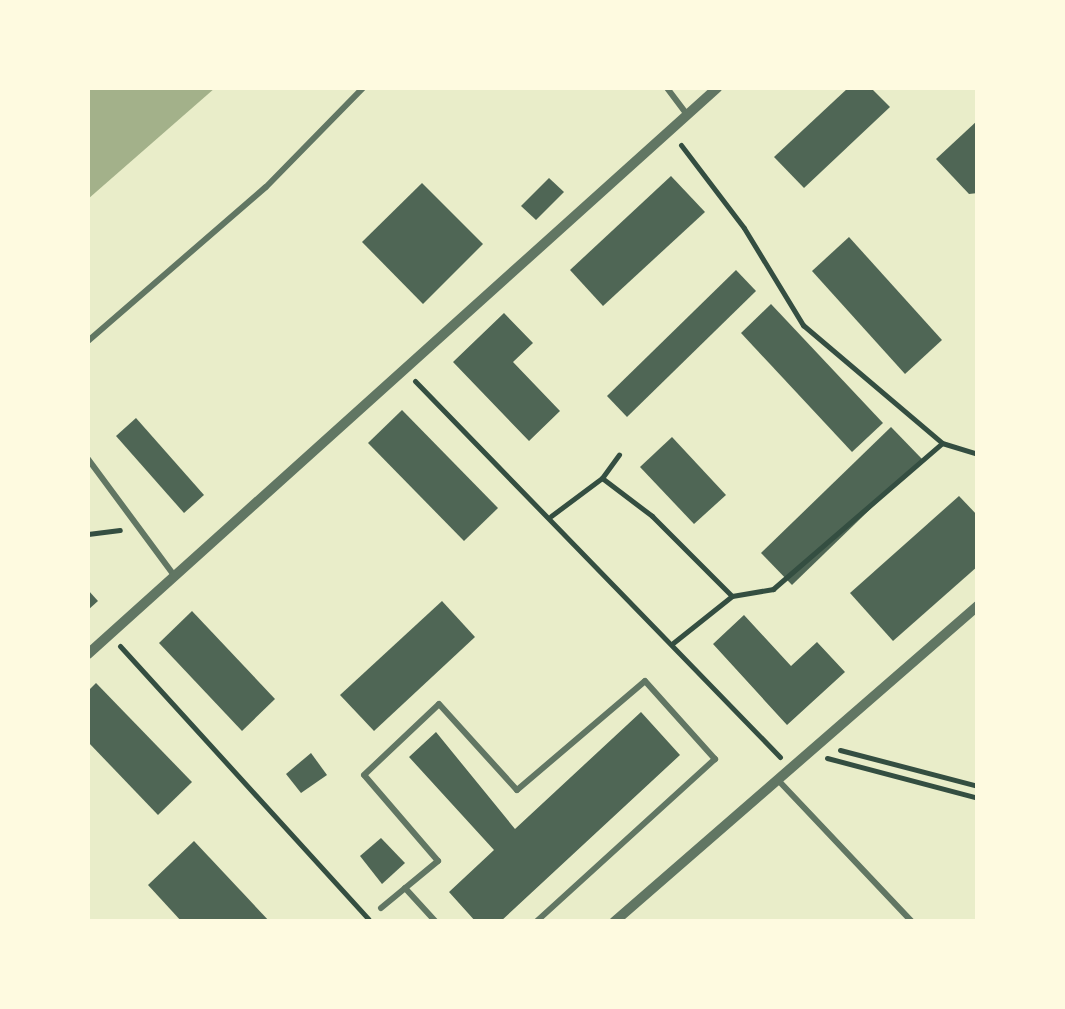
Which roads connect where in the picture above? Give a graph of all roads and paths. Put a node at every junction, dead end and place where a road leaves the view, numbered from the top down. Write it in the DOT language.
graph roads {
  1 [pos="363,88"];
  2 [pos="667,88"];
  3 [pos="717,88"];
  4 [pos="688,115"];
  5 [pos="670,131"];
  6 [pos="88,342"];
  7 [pos="403,369"];
  8 [pos="942,443"];
  9 [pos="978,454"];
  10 [pos="619,456"];
  11 [pos="88,459"];
  12 [pos="602,478"];
  13 [pos="550,516"];
  14 [pos="137,526"];
  15 [pos="88,534"];
  16 [pos="173,574"];
  17 [pos="732,596"];
  18 [pos="978,606"];
  19 [pos="109,634"];
  20 [pos="673,643"];
  21 [pos="88,654"];
  22 [pos="810,748"];
  23 [pos="789,766"];
  24 [pos="776,778"];
  25 [pos="978,786"];
  26 [pos="978,798"];
  27 [pos="405,888"];
  28 [pos="380,908"];
  29 [pos="370,922"];
  30 [pos="436,922"];
  31 [pos="536,922"];
  32 [pos="614,922"];
  33 [pos="912,922"];
  1 -- 6 [label="lane"];
  2 -- 4 [label="lane"];
  3 -- 4 [label="street"];
  4 -- 5 [label="street"];
  5 -- 7 [label="street"];
  5 -- 8 [label="path"];
  7 -- 13 [label="path"];
  7 -- 16 [label="street"];
  8 -- 9 [label="path"];
  8 -- 17 [label="path"];
  10 -- 12 [label="path"];
  11 -- 14 [label="lane"];
  12 -- 13 [label="path"];
  12 -- 17 [label="path"];
  13 -- 20 [label="path"];
  14 -- 15 [label="path"];
  14 -- 16 [label="lane"];
  16 -- 19 [label="street"];
  17 -- 20 [label="path"];
  18 -- 22 [label="street"];
  19 -- 21 [label="street"];
  19 -- 29 [label="path"];
  20 -- 23 [label="path"];
  22 -- 23 [label="street"];
  22 -- 25 [label="path"];
  22 -- 26 [label="path"];
  23 -- 24 [label="street"];
  24 -- 32 [label="street"];
  24 -- 33 [label="lane"];
  27 -- 28 [label="lane"];
  27 -- 30 [label="lane"];
  27 -- 31 [label="lane"];
}
